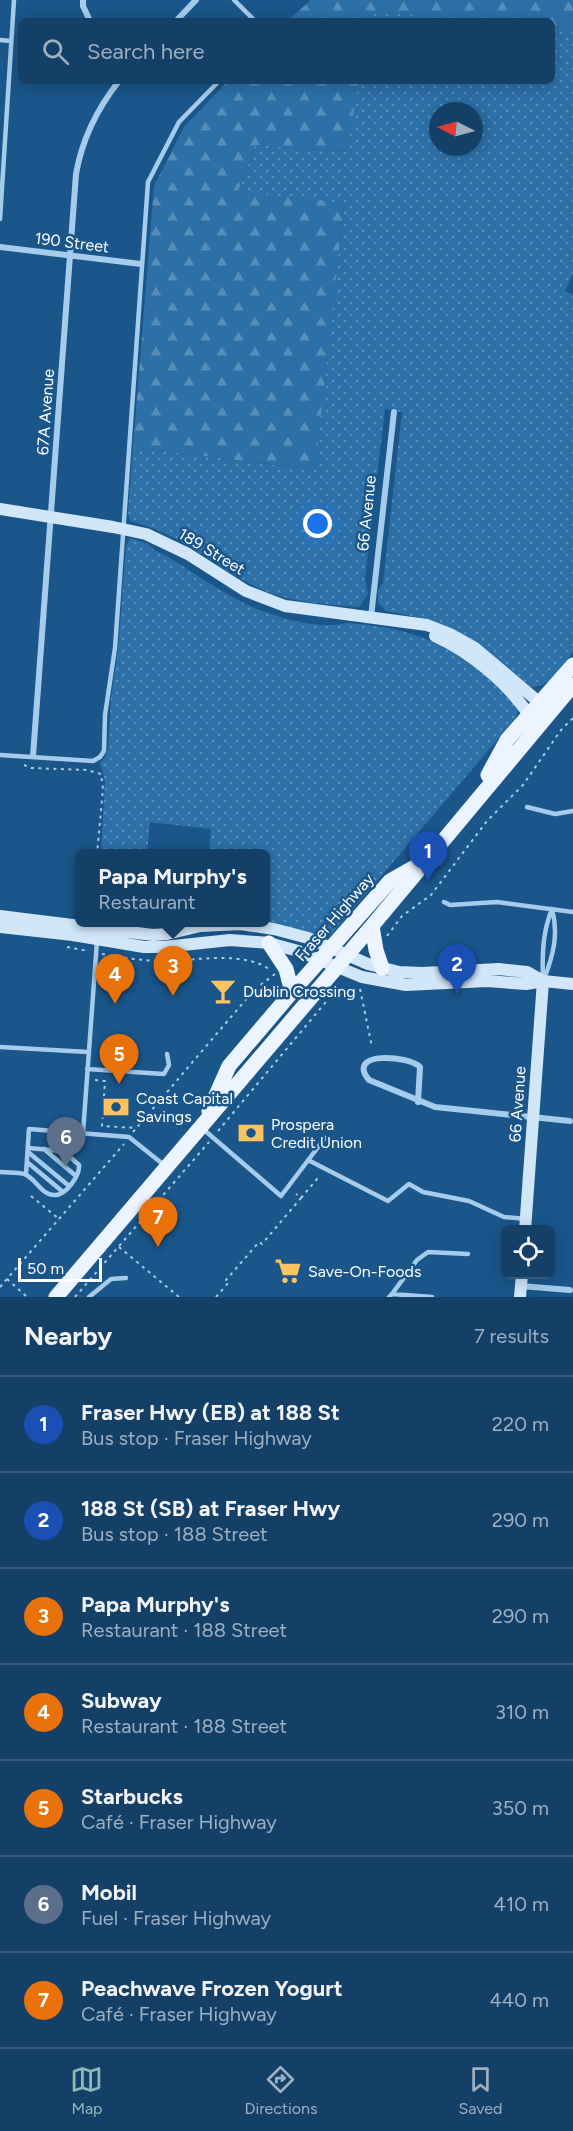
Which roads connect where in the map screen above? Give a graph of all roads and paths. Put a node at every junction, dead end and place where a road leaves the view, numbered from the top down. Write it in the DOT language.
graph roads {
  1 [pos="14,0"];
  2 [pos="83,0"];
  3 [pos="196,0"];
  4 [pos="234,0"];
  5 [pos="89,18"];
  6 [pos="179,18"];
  7 [pos="252,18"];
  8 [pos="0,40"];
  9 [pos="11,41"];
  10 [pos="117,84"];
  11 [pos="216,84"];
  12 [pos="0,219"];
  13 [pos="0,247"];
  14 [pos="70,256"];
  15 [pos="141,264"];
  16 [pos="394,412"];
  17 [pos="1,510"];
  18 [pos="51,517"];
  19 [pos="123,529"];
  20 [pos="371,618"];
  21 [pos="403,622"];
  22 [pos="571,666"];
  23 [pos="573,685"];
  24 [pos="540,703"];
  25 [pos="529,715"];
  26 [pos="573,718"];
  27 [pos="527,739"];
  28 [pos="0,755"];
  29 [pos="33,756"];
  30 [pos="18,764"];
  31 [pos="472,804"];
  32 [pos="527,807"];
  33 [pos="573,811"];
  34 [pos="97,849"];
  35 [pos="426,861"];
  36 [pos="444,902"];
  37 [pos="552,909"];
  38 [pos="573,912"];
  39 [pos="0,916"];
  40 [pos="0,927"];
  41 [pos="196,927"];
  42 [pos="256,927"];
  43 [pos="372,927"];
  44 [pos="95,933"];
  45 [pos="385,941"];
  46 [pos="269,943"];
  47 [pos="331,947"];
  48 [pos="104,954"];
  49 [pos="347,955"];
  50 [pos="320,960"];
  51 [pos="337,968"];
  52 [pos="382,968"];
  53 [pos="543,981"];
  54 [pos="573,984"];
  55 [pos="360,987"];
  56 [pos="292,992"];
  57 [pos="333,993"];
  58 [pos="0,1047"];
  59 [pos="372,1047"];
  60 [pos="88,1052"];
  61 [pos="166,1054"];
  62 [pos="87,1069"];
  63 [pos="96,1074"];
  64 [pos="418,1102"];
  65 [pos="533,1118"];
  66 [pos="570,1120"];
  67 [pos="201,1127"];
  68 [pos="137,1128"];
  69 [pos="219,1130"];
  70 [pos="83,1133"];
  71 [pos="133,1133"];
  72 [pos="325,1138"];
  73 [pos="123,1145"];
  74 [pos="206,1146"];
  75 [pos="44,1149"];
  76 [pos="28,1150"];
  77 [pos="308,1160"];
  78 [pos="27,1162"];
  79 [pos="167,1168"];
  80 [pos="0,1172"];
  81 [pos="26,1174"];
  82 [pos="76,1176"];
  83 [pos="321,1178"];
  84 [pos="69,1186"];
  85 [pos="63,1192"];
  86 [pos="296,1194"];
  87 [pos="31,1196"];
  88 [pos="301,1198"];
  89 [pos="58,1219"];
  90 [pos="525,1224"];
  91 [pos="118,1247"];
  92 [pos="468,1254"];
  93 [pos="126,1278"];
  94 [pos="7,1279"];
  95 [pos="521,1286"];
  96 [pos="0,1287"];
  97 [pos="570,1290"];
  98 [pos="391,1296"];
  99 [pos="27,1297"];
  100 [pos="56,1297"];
  101 [pos="75,1297"];
  102 [pos="89,1297"];
  103 [pos="179,1297"];
  104 [pos="216,1297"];
  105 [pos="432,1297"];
  1 -- 9 [label="lane"];
  2 -- 5 [label="street"];
  3 -- 6 [label="street"];
  4 -- 7 [label="lane"];
  8 -- 9 [label="lane"];
  9 -- 12 [label="lane"];
  10 -- 14 [label="street, 67A Avenue"];
  11 -- 15 [label="lane"];
  13 -- 14 [label="street, 190 Street"];
  14 -- 15 [label="street, 190 Street"];
  14 -- 18 [label="street, 67A Avenue"];
  15 -- 19 [label="lane"];
  16 -- 20 [label="street, 66 Avenue"];
  17 -- 18 [label="street, 189 Street"];
  18 -- 19 [label="street, 189 Street"];
  18 -- 29 [label="street, 67A Avenue"];
  19 -- 20 [label="street, 189 Street"];
  19 -- 29 [label="lane"];
  20 -- 21 [label="street, 189 Street"];
  21 -- 24 [label="street, 189 Street"];
  21 -- 25 [label="street, 189 Street"];
  22 -- 24 [label="main road, Fraser Highway"];
  23 -- 27 [label="main road, Fraser Highway"];
  24 -- 25 [label="main road, Fraser Highway"];
  24 -- 27 [label="main road"];
  25 -- 31 [label="main road, Fraser Highway"];
  26 -- 45 [label="path"];
  27 -- 31 [label="main road, Fraser Highway"];
  28 -- 29 [label="lane"];
  30 -- 34 [label="path"];
  31 -- 35 [label="main road, Fraser Highway"];
  32 -- 33 [label="lane"];
  35 -- 43 [label="main road, Fraser Highway"];
  35 -- 47 [label="main road, Fraser Highway"];
  36 -- 37 [label="lane"];
  37 -- 38 [label="lane"];
  37 -- 53 [label="lane"];
  37 -- 53 [label="lane"];
  39 -- 44 [label="street"];
  40 -- 44 [label="street"];
  41 -- 44 [label="street"];
  42 -- 47 [label="street"];
  43 -- 49 [label="main road, Fraser Highway"];
  43 -- 52 [label="main road"];
  44 -- 46 [label="street"];
  44 -- 60 [label="lane"];
  46 -- 50 [label="street"];
  46 -- 56 [label="main road"];
  47 -- 49 [label="street"];
  47 -- 50 [label="main road, Fraser Highway"];
  48 -- 68 [label="path"];
  49 -- 51 [label="main road, Fraser Highway"];
  49 -- 52 [label="street"];
  50 -- 51 [label="street"];
  50 -- 56 [label="main road, Fraser Highway"];
  51 -- 53 [label="street"];
  51 -- 67 [label="main road, Fraser Highway"];
  52 -- 53 [label="street"];
  53 -- 54 [label="street"];
  53 -- 65 [label="street, 66 Avenue"];
  55 -- 59 [label="path"];
  56 -- 67 [label="main road, Fraser Highway"];
  57 -- 69 [label="path"];
  58 -- 60 [label="lane"];
  60 -- 62 [label="lane"];
  61 -- 62 [label="lane"];
  62 -- 70 [label="lane"];
  63 -- 68 [label="path"];
  64 -- 64 [label="street"];
  64 -- 65 [label="street"];
  65 -- 66 [label="street"];
  65 -- 90 [label="street, 66 Avenue"];
  67 -- 77 [label="lane"];
  67 -- 79 [label="main road, Fraser Highway"];
  68 -- 71 [label="path"];
  70 -- 76 [label="lane"];
  70 -- 79 [label="lane"];
  72 -- 77 [label="lane"];
  73 -- 89 [label="path"];
  74 -- 91 [label="path"];
  75 -- 76 [label="lane"];
  75 -- 82 [label="lane"];
  75 -- 82 [label="lane"];
  76 -- 78 [label="lane"];
  76 -- 84 [label="lane"];
  77 -- 90 [label="lane"];
  78 -- 81 [label="lane"];
  78 -- 85 [label="lane"];
  79 -- 100 [label="main road, Fraser Highway"];
  80 -- 81 [label="lane"];
  81 -- 85 [label="lane"];
  82 -- 84 [label="lane"];
  83 -- 88 [label="path"];
  84 -- 85 [label="lane"];
  86 -- 88 [label="path"];
  87 -- 89 [label="path"];
  88 -- 104 [label="path"];
  89 -- 94 [label="path"];
  91 -- 101 [label="path"];
  91 -- 103 [label="path"];
  92 -- 98 [label="lane"];
  93 -- 102 [label="lane"];
  94 -- 96 [label="path"];
  94 -- 99 [label="path"];
  95 -- 97 [label="street"];
  98 -- 105 [label="lane"];
}
